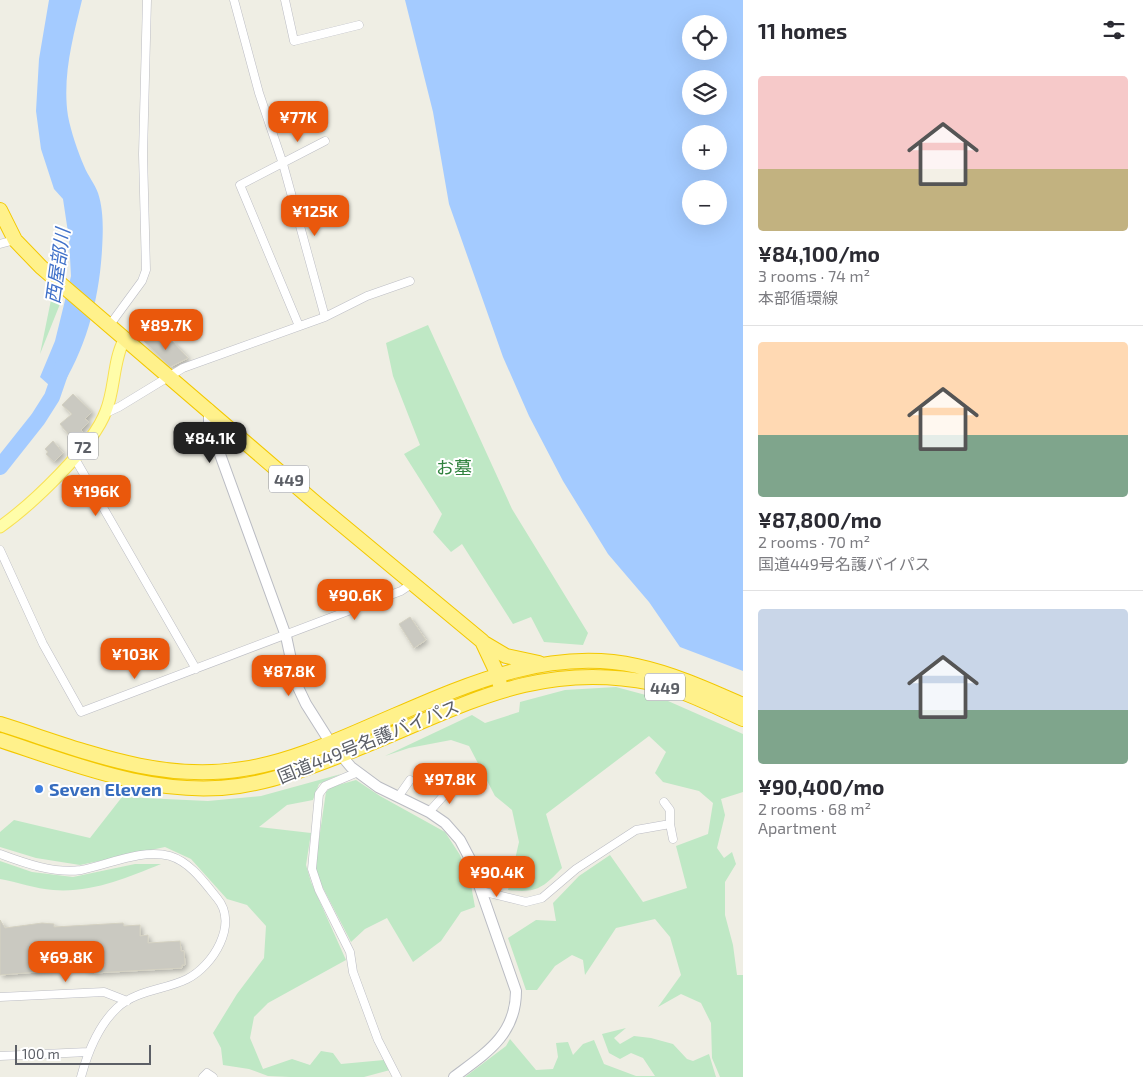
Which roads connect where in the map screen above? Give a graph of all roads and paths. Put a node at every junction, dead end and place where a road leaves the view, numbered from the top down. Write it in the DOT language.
graph roads {
  1 [pos="147,0"];
  2 [pos="234,0"];
  3 [pos="285,0"];
  4 [pos="359,26"];
  5 [pos="325,141"];
  6 [pos="283,164"];
  7 [pos="0,210"];
  8 [pos="15,240"];
  9 [pos="0,244"];
  10 [pos="410,281"];
  11 [pos="325,317"];
  12 [pos="109,326"];
  13 [pos="299,326"];
  14 [pos="124,340"];
  15 [pos="169,376"];
  16 [pos="209,410"];
  17 [pos="106,413"];
  18 [pos="239,435"];
  19 [pos="220,456"];
  20 [pos="74,457"];
  21 [pos="0,527"];
  22 [pos="0,550"];
  23 [pos="412,583"];
  24 [pos="286,636"];
  25 [pos="482,641"];
  26 [pos="542,664"];
  27 [pos="196,670"];
  28 [pos="498,675"];
  29 [pos="501,690"];
  30 [pos="743,705"];
  31 [pos="743,719"];
  32 [pos="0,724"];
  33 [pos="0,740"];
  34 [pos="330,742"];
  35 [pos="340,755"];
  36 [pos="358,772"];
  37 [pos="410,780"];
  38 [pos="459,785"];
  39 [pos="398,797"];
  40 [pos="664,802"];
  41 [pos="429,812"];
  42 [pos="670,824"];
  43 [pos="673,839"];
  44 [pos="0,854"];
  45 [pos="481,891"];
  46 [pos="0,997"];
  47 [pos="127,1001"];
  48 [pos="88,1052"];
  49 [pos="0,1056"];
  50 [pos="81,1077"];
  51 [pos="203,1077"];
  52 [pos="213,1077"];
  53 [pos="397,1077"];
  54 [pos="454,1077"];
  1 -- 12 [label="street"];
  2 -- 6 [label="street"];
  3 -- 4 [label="street"];
  5 -- 6 [label="street"];
  6 -- 11 [label="street"];
  6 -- 13 [label="street"];
  7 -- 8 [label="highway, 449"];
  8 -- 9 [label="street"];
  8 -- 12 [label="highway, 449"];
  10 -- 11 [label="street"];
  11 -- 13 [label="street"];
  12 -- 14 [label="highway, 449"];
  13 -- 15 [label="street"];
  14 -- 15 [label="highway, 449"];
  14 -- 17 [label="main road, 72"];
  15 -- 16 [label="highway, 449"];
  15 -- 17 [label="street"];
  16 -- 18 [label="highway, 449"];
  16 -- 19 [label="street"];
  17 -- 20 [label="main road, 72"];
  18 -- 19 [label="street"];
  18 -- 23 [label="highway, 449"];
  19 -- 24 [label="street"];
  20 -- 21 [label="main road, 72"];
  20 -- 27 [label="street"];
  22 -- 27 [label="street"];
  23 -- 24 [label="street"];
  23 -- 25 [label="highway, 449"];
  24 -- 27 [label="street"];
  24 -- 34 [label="street"];
  25 -- 26 [label="highway"];
  25 -- 28 [label="highway, 449"];
  26 -- 28 [label="highway, 449"];
  26 -- 30 [label="highway, 449"];
  28 -- 29 [label="highway, 449"];
  28 -- 34 [label="highway, 国道449号名護バイパス / 449"];
  29 -- 31 [label="highway, 449"];
  29 -- 35 [label="highway, 国道449号名護バイパス / 449"];
  32 -- 34 [label="highway, 国道449号名護バイパス / 449"];
  33 -- 35 [label="highway, 国道449号名護バイパス / 449"];
  34 -- 35 [label="street"];
  35 -- 36 [label="street"];
  36 -- 39 [label="street"];
  36 -- 53 [label="street"];
  37 -- 39 [label="street"];
  38 -- 41 [label="street"];
  39 -- 41 [label="street"];
  40 -- 42 [label="street"];
  41 -- 45 [label="street"];
  42 -- 43 [label="street"];
  42 -- 45 [label="street"];
  44 -- 47 [label="street"];
  45 -- 54 [label="street"];
  46 -- 47 [label="street"];
  47 -- 48 [label="street"];
  48 -- 49 [label="street"];
  48 -- 50 [label="street"];
  51 -- 52 [label="street"];
}
